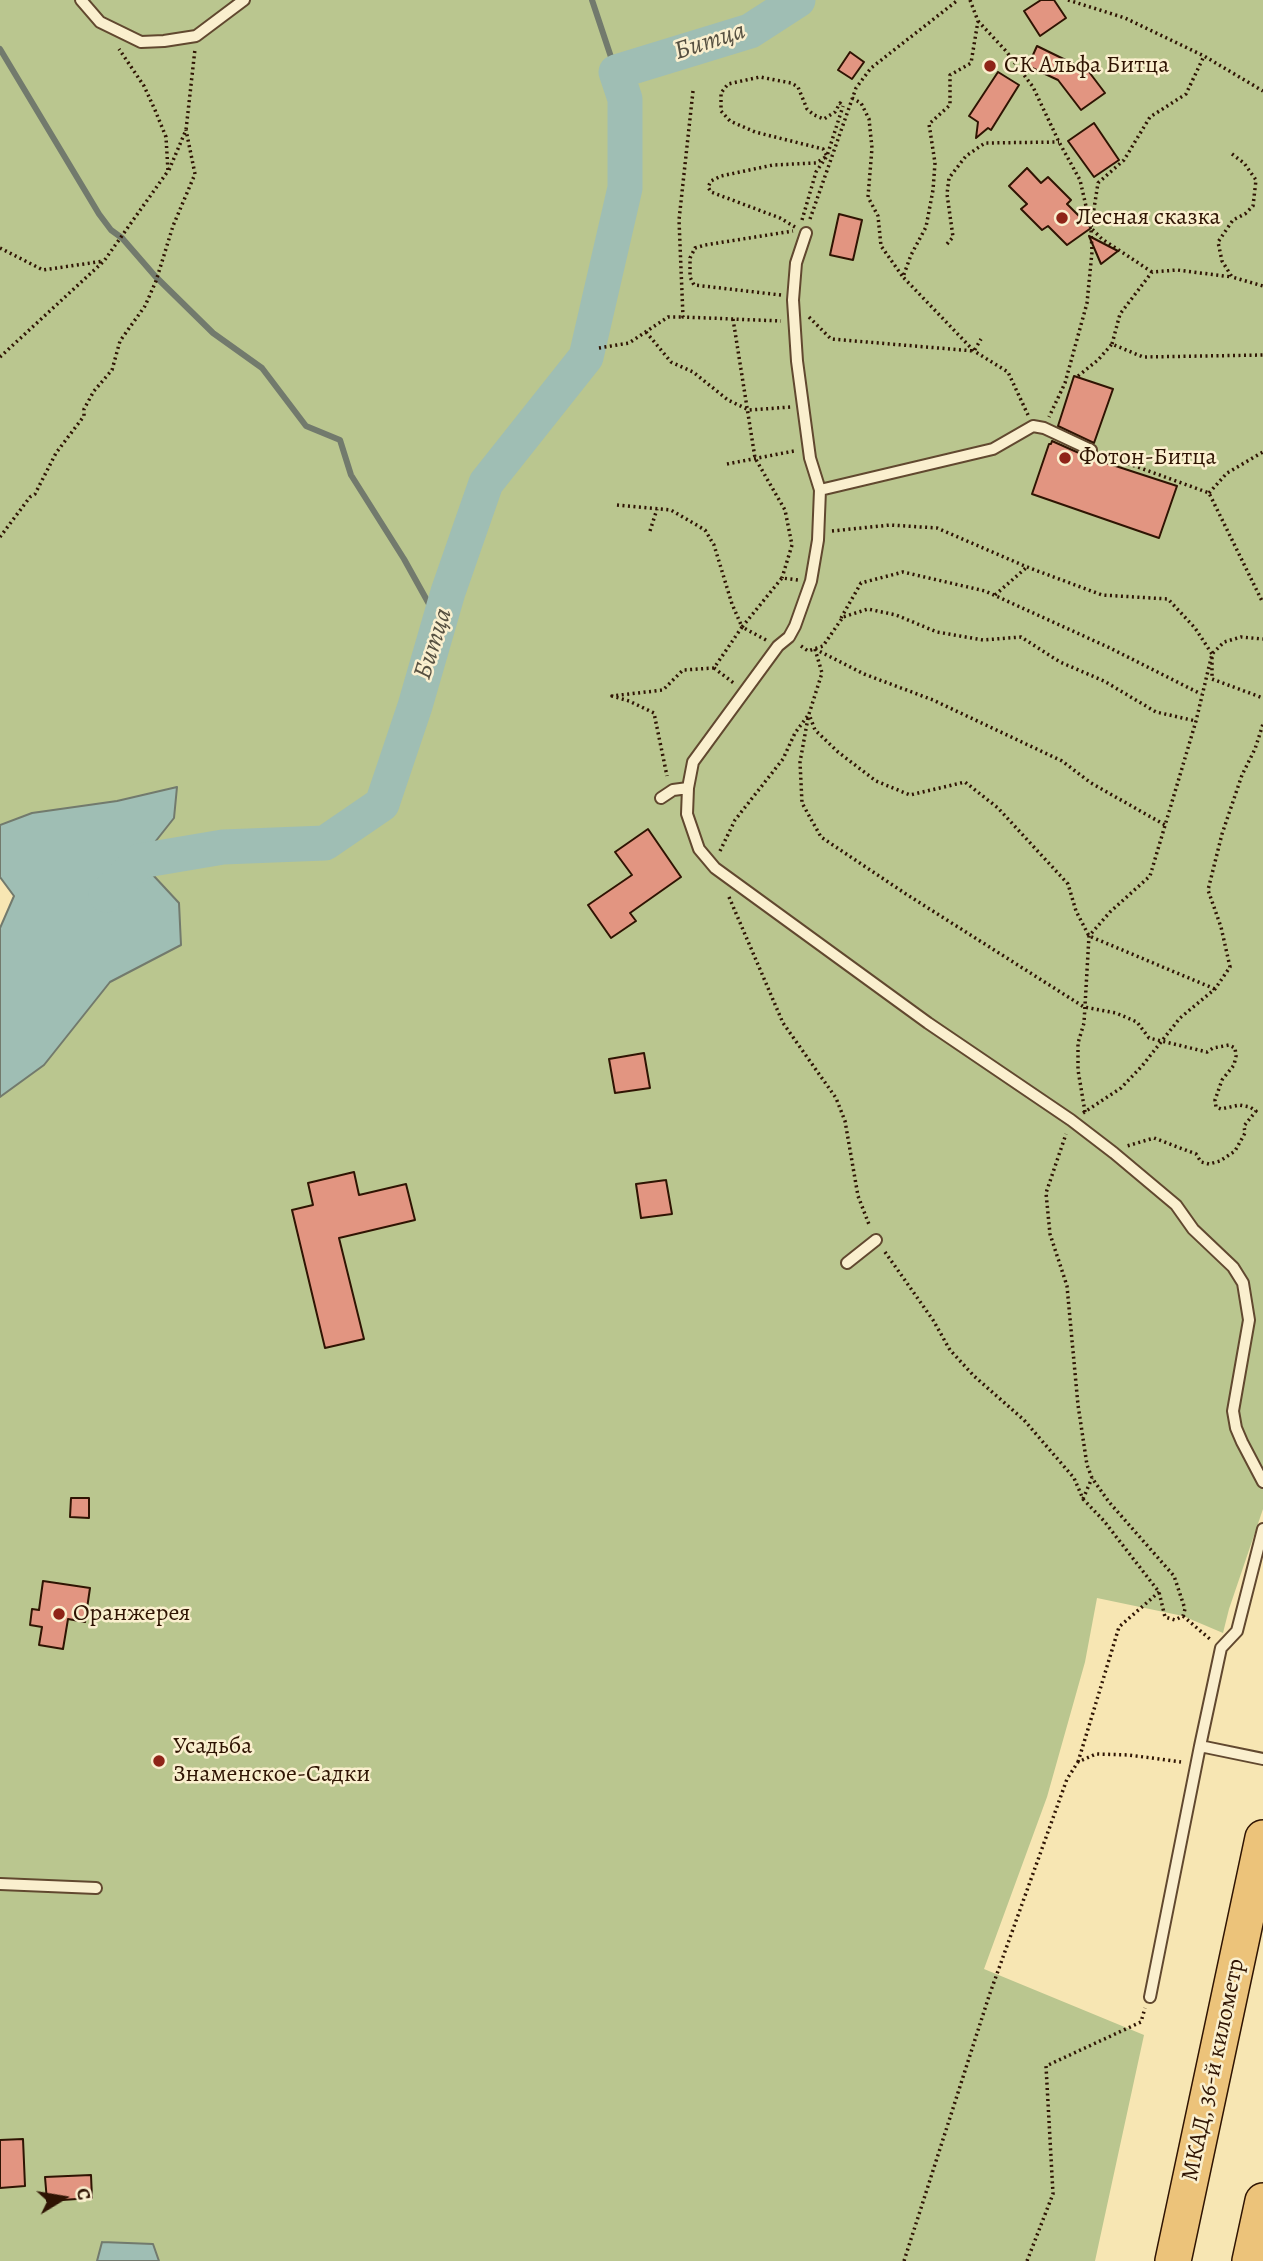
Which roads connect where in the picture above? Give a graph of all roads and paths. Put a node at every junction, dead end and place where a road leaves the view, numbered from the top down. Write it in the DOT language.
graph roads {
  1 [pos="81,0"];
  2 [pos="244,0"];
  3 [pos="958,0"];
  4 [pos="970,0"];
  5 [pos="1068,0"];
  6 [pos="978,21"];
  7 [pos="100,22"];
  8 [pos="196,36"];
  9 [pos="1204,56"];
  10 [pos="692,91"];
  11 [pos="1263,91"];
  12 [pos="852,98"];
  13 [pos="186,130"];
  14 [pos="1059,142"];
  15 [pos="1232,153"];
  16 [pos="827,156"];
  17 [pos="168,171"];
  18 [pos="1091,228"];
  19 [pos="800,234"];
  20 [pos="947,244"];
  21 [pos="0,248"];
  22 [pos="104,261"];
  23 [pos="1152,272"];
  24 [pos="903,277"];
  25 [pos="1232,277"];
  26 [pos="1263,286"];
  27 [pos="790,297"];
  28 [pos="683,317"];
  29 [pos="733,319"];
  30 [pos="794,321"];
  31 [pos="646,332"];
  32 [pos="981,339"];
  33 [pos="1112,344"];
  34 [pos="598,348"];
  35 [pos="974,351"];
  36 [pos="1263,355"];
  37 [pos="0,357"];
  38 [pos="1078,376"];
  39 [pos="803,407"];
  40 [pos="749,410"];
  41 [pos="1038,427"];
  42 [pos="810,448"];
  43 [pos="1091,450"];
  44 [pos="1263,452"];
  45 [pos="755,458"];
  46 [pos="727,464"];
  47 [pos="820,490"];
  48 [pos="1209,492"];
  49 [pos="617,505"];
  50 [pos="657,509"];
  51 [pos="650,531"];
  52 [pos="819,532"];
  53 [pos="0,537"];
  54 [pos="1027,567"];
  55 [pos="782,578"];
  56 [pos="811,581"];
  57 [pos="995,595"];
  58 [pos="1263,603"];
  59 [pos="838,625"];
  60 [pos="742,627"];
  61 [pos="789,637"];
  62 [pos="1263,639"];
  63 [pos="778,646"];
  64 [pos="815,649"];
  65 [pos="1212,654"];
  66 [pos="715,668"];
  67 [pos="745,691"];
  68 [pos="1201,694"];
  69 [pos="1263,698"];
  70 [pos="809,714"];
  71 [pos="1196,721"];
  72 [pos="688,788"];
  73 [pos="673,790"];
  74 [pos="661,798"];
  75 [pos="1166,826"];
  76 [pos="715,868"];
  77 [pos="1089,936"];
  78 [pos="1215,989"];
  79 [pos="1084,1007"];
  80 [pos="1085,1112"];
  81 [pos="1114,1153"];
  82 [pos="876,1240"];
  83 [pos="847,1264"];
  84 [pos="1092,1478"];
  85 [pos="1263,1482"];
  86 [pos="1083,1499"];
  87 [pos="1263,1529"];
  88 [pos="1159,1592"];
  89 [pos="1185,1609"];
  90 [pos="1184,1616"];
  91 [pos="1221,1648"];
  92 [pos="1200,1746"];
  93 [pos="1263,1759"];
  94 [pos="1078,1762"];
  95 [pos="1263,1838"];
  96 [pos="0,1884"];
  97 [pos="96,1888"];
  98 [pos="1150,1997"];
  99 [pos="1263,2201"];
  100 [pos="904,2261"];
  101 [pos="1027,2261"];
  102 [pos="1173,2261"];
  103 [pos="1250,2261"];
  1 -- 7 [label="lane"];
  2 -- 8 [label="lane"];
  3 -- 12 [label="path"];
  4 -- 6 [label="path"];
  5 -- 9 [label="path"];
  6 -- 14 [label="path"];
  6 -- 24 [label="path"];
  7 -- 8 [label="lane"];
  7 -- 17 [label="path"];
  8 -- 13 [label="path"];
  9 -- 11 [label="path"];
  9 -- 18 [label="path"];
  10 -- 28 [label="path"];
  12 -- 19 [label="path"];
  12 -- 24 [label="path"];
  13 -- 17 [label="path"];
  13 -- 53 [label="path"];
  14 -- 18 [label="path"];
  14 -- 20 [label="path"];
  15 -- 25 [label="path"];
  16 -- 16 [label="path"];
  16 -- 19 [label="path"];
  16 -- 19 [label="path"];
  17 -- 22 [label="path"];
  18 -- 23 [label="path"];
  18 -- 41 [label="path"];
  19 -- 27 [label="lane"];
  19 -- 27 [label="path"];
  21 -- 22 [label="path"];
  22 -- 37 [label="path"];
  23 -- 25 [label="path"];
  23 -- 33 [label="path"];
  24 -- 35 [label="path"];
  25 -- 26 [label="path"];
  27 -- 30 [label="lane"];
  27 -- 35 [label="path"];
  28 -- 29 [label="path"];
  28 -- 31 [label="path"];
  29 -- 30 [label="path"];
  29 -- 40 [label="path"];
  30 -- 39 [label="lane"];
  31 -- 34 [label="path"];
  31 -- 40 [label="path"];
  32 -- 35 [label="path"];
  33 -- 36 [label="path"];
  33 -- 38 [label="path"];
  35 -- 41 [label="path"];
  39 -- 40 [label="path"];
  39 -- 42 [label="lane"];
  40 -- 45 [label="path"];
  41 -- 43 [label="lane"];
  41 -- 47 [label="lane"];
  42 -- 45 [label="path"];
  42 -- 47 [label="lane"];
  43 -- 48 [label="path"];
  44 -- 48 [label="path"];
  45 -- 46 [label="path"];
  45 -- 55 [label="path"];
  47 -- 52 [label="lane"];
  48 -- 58 [label="path"];
  49 -- 50 [label="path"];
  50 -- 51 [label="path"];
  50 -- 60 [label="path"];
  52 -- 54 [label="path"];
  52 -- 56 [label="lane"];
  54 -- 57 [label="path"];
  54 -- 65 [label="path"];
  55 -- 56 [label="path"];
  55 -- 60 [label="path"];
  56 -- 61 [label="lane"];
  57 -- 59 [label="path"];
  57 -- 68 [label="path"];
  59 -- 64 [label="path"];
  59 -- 71 [label="path"];
  60 -- 63 [label="path"];
  60 -- 66 [label="path"];
  61 -- 63 [label="lane"];
  61 -- 64 [label="path"];
  62 -- 65 [label="path"];
  63 -- 67 [label="lane"];
  64 -- 70 [label="path"];
  64 -- 75 [label="path"];
  65 -- 68 [label="path"];
  65 -- 69 [label="path"];
  66 -- 67 [label="path"];
  66 -- 73 [label="path"];
  67 -- 72 [label="lane"];
  68 -- 71 [label="path"];
  70 -- 76 [label="path"];
  70 -- 77 [label="path"];
  70 -- 79 [label="path"];
  71 -- 75 [label="path"];
  72 -- 73 [label="lane"];
  72 -- 76 [label="lane"];
  73 -- 74 [label="lane"];
  75 -- 77 [label="path"];
  76 -- 81 [label="lane"];
  76 -- 82 [label="path"];
  77 -- 78 [label="path"];
  77 -- 79 [label="path"];
  79 -- 80 [label="path"];
  79 -- 81 [label="path"];
  81 -- 85 [label="lane"];
  82 -- 83 [label="lane"];
  82 -- 86 [label="path"];
  84 -- 86 [label="path"];
  86 -- 88 [label="path"];
  87 -- 91 [label="lane"];
  88 -- 90 [label="path"];
  88 -- 94 [label="path"];
  89 -- 90 [label="path"];
  90 -- 91 [label="path"];
  91 -- 92 [label="lane"];
  92 -- 93 [label="lane"];
  92 -- 94 [label="path"];
  92 -- 98 [label="lane"];
  94 -- 100 [label="path"];
  95 -- 102 [label="highway, МКАД, 36-й километр"];
  96 -- 97 [label="lane"];
  98 -- 101 [label="path"];
  99 -- 103 [label="highway"];
}
